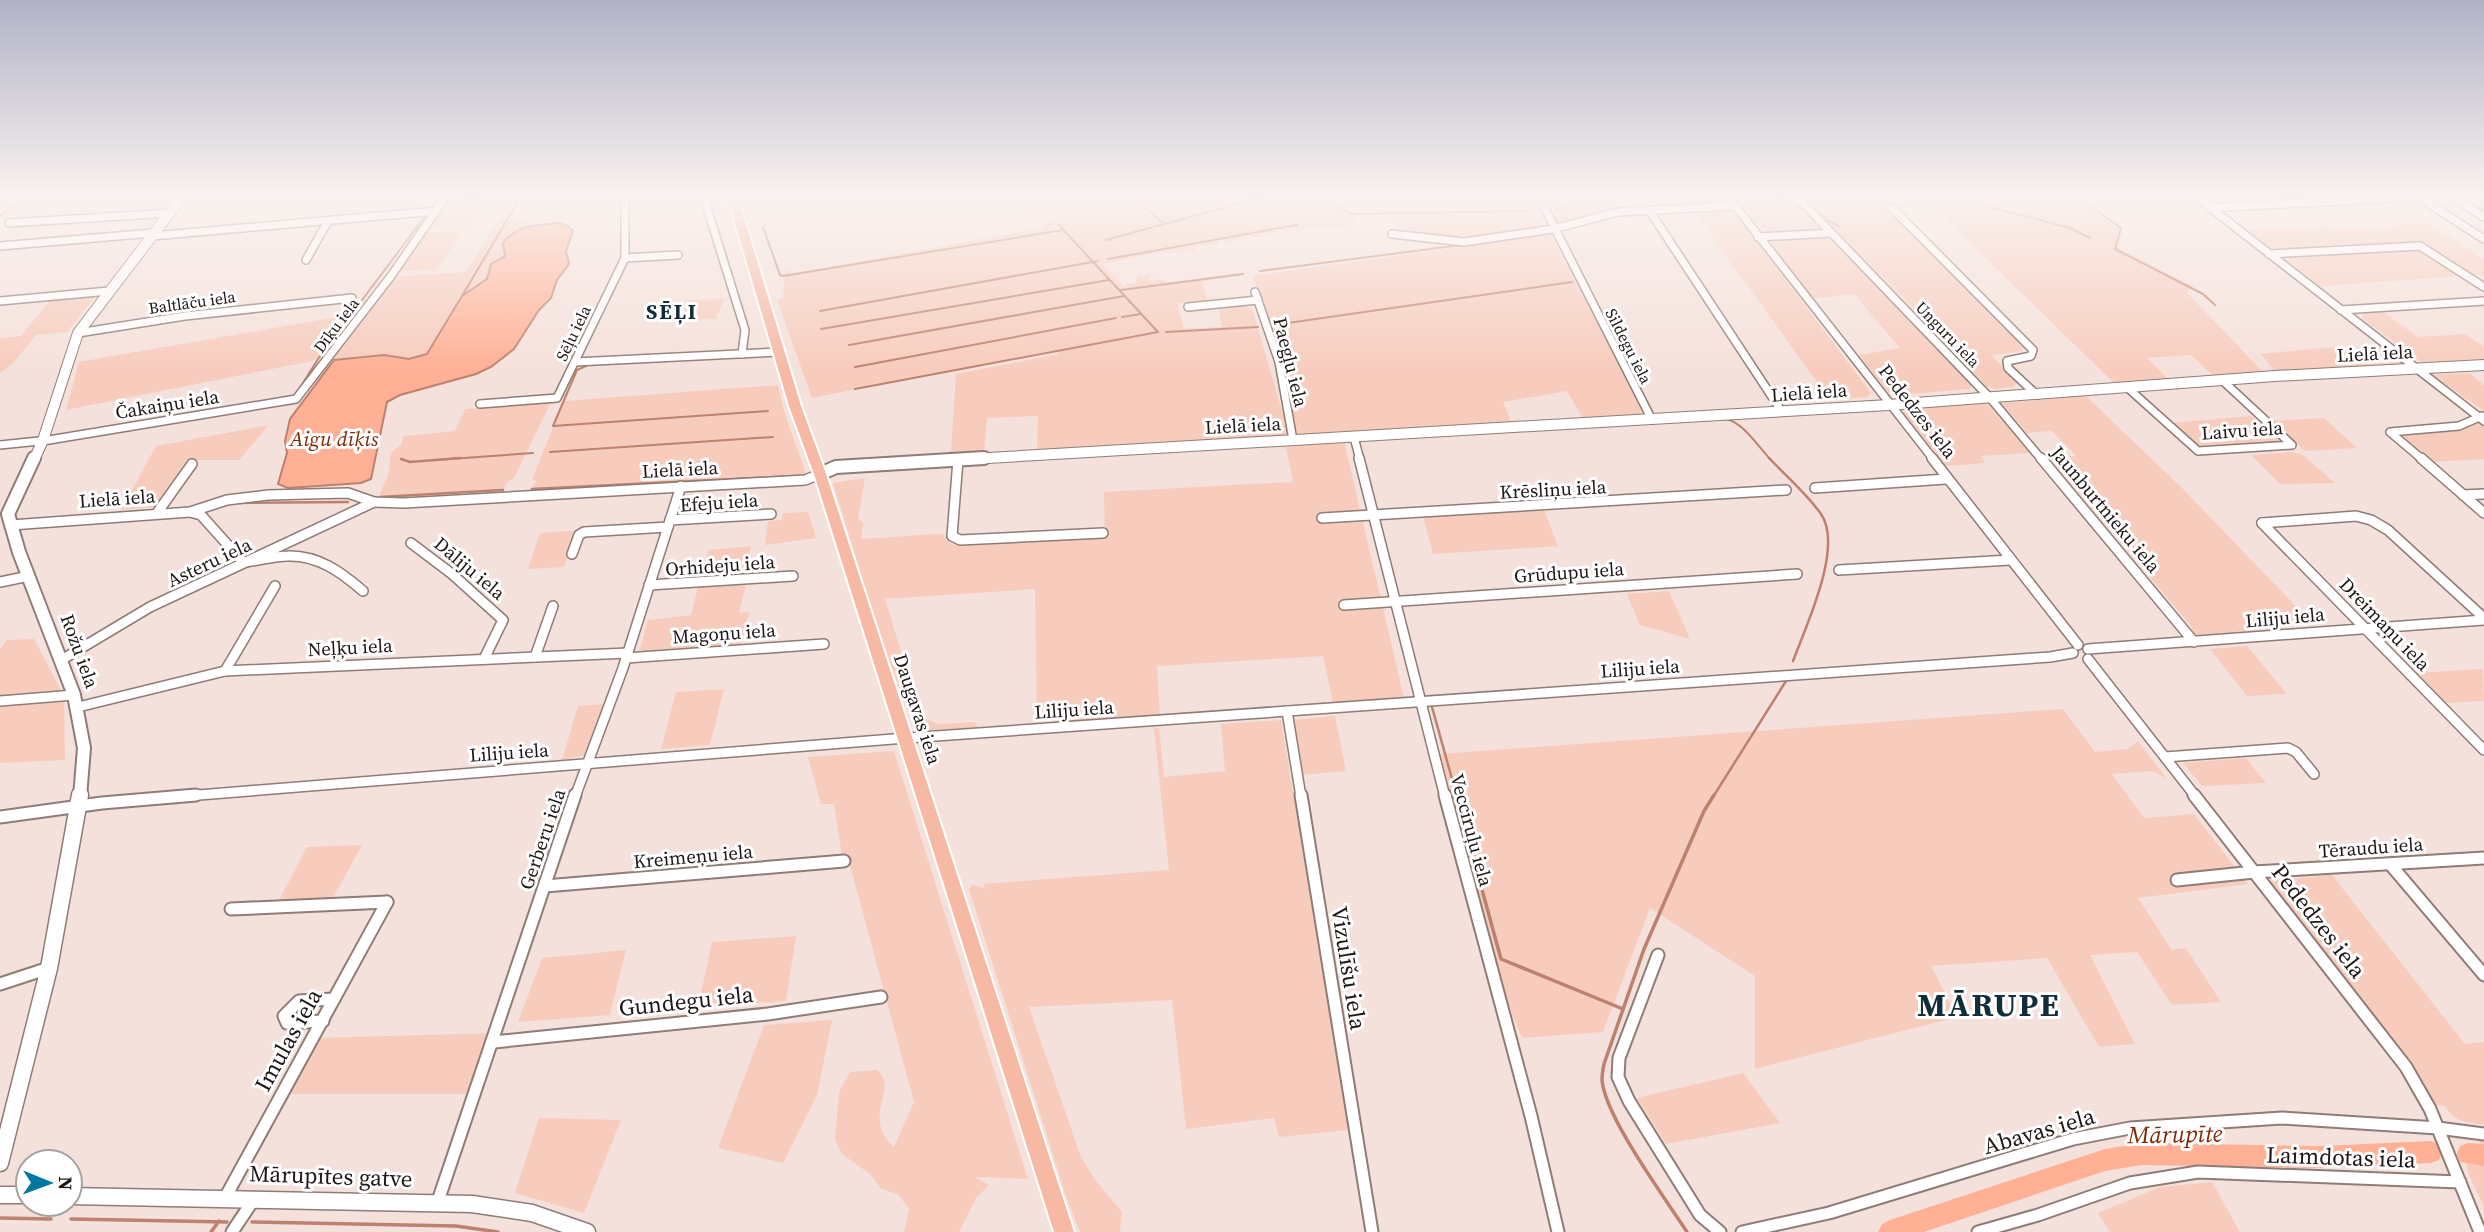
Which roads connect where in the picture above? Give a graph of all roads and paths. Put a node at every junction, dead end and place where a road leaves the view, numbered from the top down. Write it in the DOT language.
graph roads {
  1 [pos="137,255"];
  2 [pos="309,255"];
  3 [pos="403,255"];
  4 [pos="669,255"];
  5 [pos="722,255"];
  6 [pos="750,255"];
  7 [pos="1567,255"];
  8 [pos="1679,255"];
  9 [pos="1772,255"];
  10 [pos="1853,255"];
  11 [pos="1939,255"];
  12 [pos="2271,255"];
  13 [pos="2434,255"];
  14 [pos="625,258"];
  15 [pos="306,260"];
  16 [pos="2484,288"];
  17 [pos="109,291"];
  18 [pos="352,298"];
  19 [pos="0,300"];
  20 [pos="2484,301"];
  21 [pos="1188,307"];
  22 [pos="2341,310"];
  23 [pos="78,333"];
  24 [pos="778,352"];
  25 [pos="742,354"];
  26 [pos="575,362"];
  27 [pos="2484,365"];
  28 [pos="2416,369"];
  29 [pos="2223,382"];
  30 [pos="2129,388"];
  31 [pos="2037,395"];
  32 [pos="296,399"];
  33 [pos="1990,399"];
  34 [pos="480,404"];
  35 [pos="1889,405"];
  36 [pos="1782,412"];
  37 [pos="2482,417"];
  38 [pos="1652,420"];
  39 [pos="1354,437"];
  40 [pos="43,440"];
  41 [pos="1293,440"];
  42 [pos="0,445"];
  43 [pos="958,460"];
  44 [pos="192,464"];
  45 [pos="820,474"];
  46 [pos="1946,479"];
  47 [pos="681,486"];
  48 [pos="1815,488"];
  49 [pos="1786,490"];
  50 [pos="2484,494"];
  51 [pos="2463,495"];
  52 [pos="374,502"];
  53 [pos="190,512"];
  54 [pos="157,513"];
  55 [pos="2484,513"];
  56 [pos="771,514"];
  57 [pos="1374,515"];
  58 [pos="6,518"];
  59 [pos="1322,518"];
  60 [pos="669,524"];
  61 [pos="1103,533"];
  62 [pos="284,543"];
  63 [pos="411,544"];
  64 [pos="572,554"];
  65 [pos="286,556"];
  66 [pos="2010,559"];
  67 [pos="243,562"];
  68 [pos="1839,570"];
  69 [pos="1797,574"];
  70 [pos="29,576"];
  71 [pos="793,576"];
  72 [pos="0,582"];
  73 [pos="649,585"];
  74 [pos="275,586"];
  75 [pos="363,591"];
  76 [pos="1395,601"];
  77 [pos="1344,605"];
  78 [pos="553,606"];
  79 [pos="2484,619"];
  80 [pos="2365,629"];
  81 [pos="2194,642"];
  82 [pos="824,644"];
  83 [pos="2075,649"];
  84 [pos="2088,654"];
  85 [pos="627,655"];
  86 [pos="535,657"];
  87 [pos="62,659"];
  88 [pos="484,659"];
  89 [pos="225,670"];
  90 [pos="0,701"];
  91 [pos="76,701"];
  92 [pos="1420,701"];
  93 [pos="1287,711"];
  94 [pos="905,738"];
  95 [pos="2484,750"];
  96 [pos="2165,757"];
  97 [pos="587,764"];
  98 [pos="2314,774"];
  99 [pos="79,806"];
  100 [pos="0,817"];
  101 [pos="2484,858"];
  102 [pos="844,861"];
  103 [pos="2390,864"];
  104 [pos="2254,872"];
  105 [pos="2177,880"];
  106 [pos="545,886"];
  107 [pos="232,909"];
  108 [pos="1658,955"];
  109 [pos="49,968"];
  110 [pos="2484,975"];
  111 [pos="0,984"];
  112 [pos="881,997"];
  113 [pos="334,999"];
  114 [pos="323,1021"];
  115 [pos="494,1042"];
  116 [pos="2438,1128"];
  117 [pos="2484,1134"];
  118 [pos="0,1163"];
  119 [pos="2460,1182"];
  120 [pos="84,1196"];
  121 [pos="225,1198"];
  122 [pos="254,1199"];
  123 [pos="437,1203"];
  124 [pos="232,1232"];
  125 [pos="587,1232"];
  126 [pos="1064,1232"];
  127 [pos="1372,1232"];
  128 [pos="1558,1232"];
  129 [pos="1720,1232"];
  130 [pos="1742,1232"];
  131 [pos="1978,1232"];
  132 [pos="2480,1232"];
  1 -- 17 [label="street"];
  2 -- 15 [label="street"];
  3 -- 32 [label="street, Dīķu iela"];
  4 -- 14 [label="street"];
  5 -- 25 [label="street"];
  6 -- 24 [label="main road, Daugavas iela"];
  7 -- 38 [label="street, Sildegu iela"];
  8 -- 36 [label="street"];
  9 -- 35 [label="street, Pededzes iela"];
  10 -- 33 [label="street, Unguru iela"];
  11 -- 31 [label="street"];
  12 -- 22 [label="street"];
  13 -- 16 [label="street"];
  14 -- 26 [label="street, Sēļu iela"];
  17 -- 19 [label="street"];
  17 -- 23 [label="street"];
  18 -- 23 [label="street, Baltlāču iela"];
  20 -- 22 [label="street"];
  21 -- 41 [label="street, Paegļu iela"];
  22 -- 28 [label="street"];
  23 -- 40 [label="street"];
  24 -- 25 [label="street"];
  24 -- 45 [label="main road, Daugavas iela"];
  25 -- 26 [label="street"];
  26 -- 34 [label="street, Sēļu iela"];
  27 -- 28 [label="street, Lielā iela"];
  28 -- 29 [label="street, Lielā iela"];
  28 -- 37 [label="street"];
  29 -- 30 [label="street, Lielā iela"];
  29 -- 30 [label="street, Laivu iela"];
  30 -- 31 [label="street, Lielā iela"];
  31 -- 33 [label="street, Lielā iela"];
  32 -- 40 [label="street, Čakaiņu iela"];
  33 -- 35 [label="street, Lielā iela"];
  33 -- 81 [label="street, Jaunburtnieku iela"];
  35 -- 36 [label="street, Lielā iela"];
  35 -- 46 [label="street, Pededzes iela"];
  36 -- 38 [label="street, Lielā iela"];
  37 -- 51 [label="street"];
  38 -- 39 [label="street, Lielā iela"];
  39 -- 41 [label="street, Lielā iela"];
  39 -- 57 [label="street, Veccīruļu iela"];
  40 -- 42 [label="street, Čakaiņu iela"];
  40 -- 58 [label="street"];
  41 -- 43 [label="street, Lielā iela"];
  43 -- 45 [label="street, Lielā iela"];
  43 -- 61 [label="street"];
  44 -- 54 [label="street"];
  45 -- 47 [label="street, Lielā iela"];
  45 -- 94 [label="main road, Daugavas iela"];
  46 -- 48 [label="street"];
  46 -- 66 [label="street, Pededzes iela"];
  47 -- 52 [label="street, Lielā iela"];
  47 -- 60 [label="street, Gerberu iela"];
  49 -- 57 [label="street, Krēsliņu iela"];
  50 -- 51 [label="street"];
  51 -- 55 [label="street"];
  52 -- 53 [label="street, Lielā iela"];
  52 -- 62 [label="street, Asteru iela"];
  53 -- 54 [label="street, Lielā iela"];
  53 -- 67 [label="street"];
  54 -- 58 [label="street, Lielā iela"];
  56 -- 60 [label="street, Efeju iela"];
  57 -- 59 [label="street, Krēsliņu iela"];
  57 -- 76 [label="street, Veccīruļu iela"];
  58 -- 70 [label="street, Rožu iela"];
  60 -- 64 [label="street, Efeju iela"];
  60 -- 73 [label="street, Gerberu iela"];
  62 -- 65 [label="street"];
  62 -- 67 [label="street, Asteru iela"];
  63 -- 88 [label="street, Dāliju iela"];
  65 -- 67 [label="street"];
  65 -- 75 [label="street"];
  66 -- 68 [label="street"];
  66 -- 83 [label="street, Pededzes iela"];
  67 -- 87 [label="street, Asteru iela"];
  69 -- 76 [label="street, Grūdupu iela"];
  70 -- 72 [label="street"];
  70 -- 87 [label="street, Rožu iela"];
  71 -- 73 [label="street, Orhideju iela"];
  73 -- 85 [label="street, Gerberu iela"];
  74 -- 89 [label="street"];
  76 -- 77 [label="street, Grūdupu iela"];
  76 -- 92 [label="street, Veccīruļu iela"];
  78 -- 86 [label="street"];
  79 -- 80 [label="street, Liliju iela"];
  79 -- 80 [label="street, Dreimaņu iela"];
  80 -- 81 [label="street, Liliju iela"];
  80 -- 95 [label="street, Dreimaņu iela"];
  81 -- 84 [label="street, Liliju iela"];
  82 -- 85 [label="street, Magoņu iela"];
  83 -- 84 [label="street"];
  83 -- 92 [label="street, Liliju iela"];
  84 -- 96 [label="street, Pededzes iela"];
  85 -- 86 [label="street, Neļķu iela"];
  85 -- 97 [label="street, Gerberu iela"];
  86 -- 88 [label="street, Neļķu iela"];
  87 -- 91 [label="street, Rožu iela"];
  88 -- 89 [label="street, Neļķu iela"];
  89 -- 91 [label="street, Neļķu iela"];
  90 -- 91 [label="street, Neļķu iela"];
  91 -- 99 [label="street, Rožu iela"];
  92 -- 93 [label="street, Liliju iela"];
  92 -- 128 [label="street, Veccīruļu iela"];
  93 -- 94 [label="street, Liliju iela"];
  93 -- 127 [label="street, Vizulīšu iela"];
  94 -- 97 [label="street, Liliju iela"];
  94 -- 126 [label="main road, Daugavas iela"];
  96 -- 98 [label="street"];
  96 -- 104 [label="street, Pededzes iela"];
  97 -- 99 [label="street, Liliju iela"];
  97 -- 106 [label="street, Gerberu iela"];
  99 -- 100 [label="street, Liliju iela"];
  99 -- 109 [label="street, Rožu iela"];
  101 -- 103 [label="street, Tēraudu iela"];
  102 -- 106 [label="street, Kreimeņu iela"];
  103 -- 104 [label="street, Tēraudu iela"];
  103 -- 110 [label="street"];
  104 -- 105 [label="street, Tēraudu iela"];
  104 -- 116 [label="street, Pededzes iela"];
  106 -- 115 [label="street, Gerberu iela"];
  107 -- 113 [label="street, Imulas iela"];
  108 -- 129 [label="street"];
  109 -- 111 [label="street"];
  109 -- 118 [label="street, Rožu iela"];
  112 -- 115 [label="street, Gundegu iela"];
  113 -- 114 [label="street, Imulas iela"];
  113 -- 114 [label="street"];
  114 -- 121 [label="street, Imulas iela"];
  115 -- 123 [label="street, Gerberu iela"];
  116 -- 117 [label="street, Abavas iela"];
  116 -- 119 [label="street, Pededzes iela"];
  116 -- 130 [label="street, Abavas iela"];
  119 -- 131 [label="street, Laimdotas iela"];
  119 -- 132 [label="street, Pededzes iela"];
  120 -- 121 [label="street, Mārupītes gatve"];
  121 -- 122 [label="street, Mārupītes gatve"];
  122 -- 123 [label="street, Mārupītes gatve"];
  122 -- 124 [label="street"];
  123 -- 125 [label="street, Mārupītes gatve"];
}
